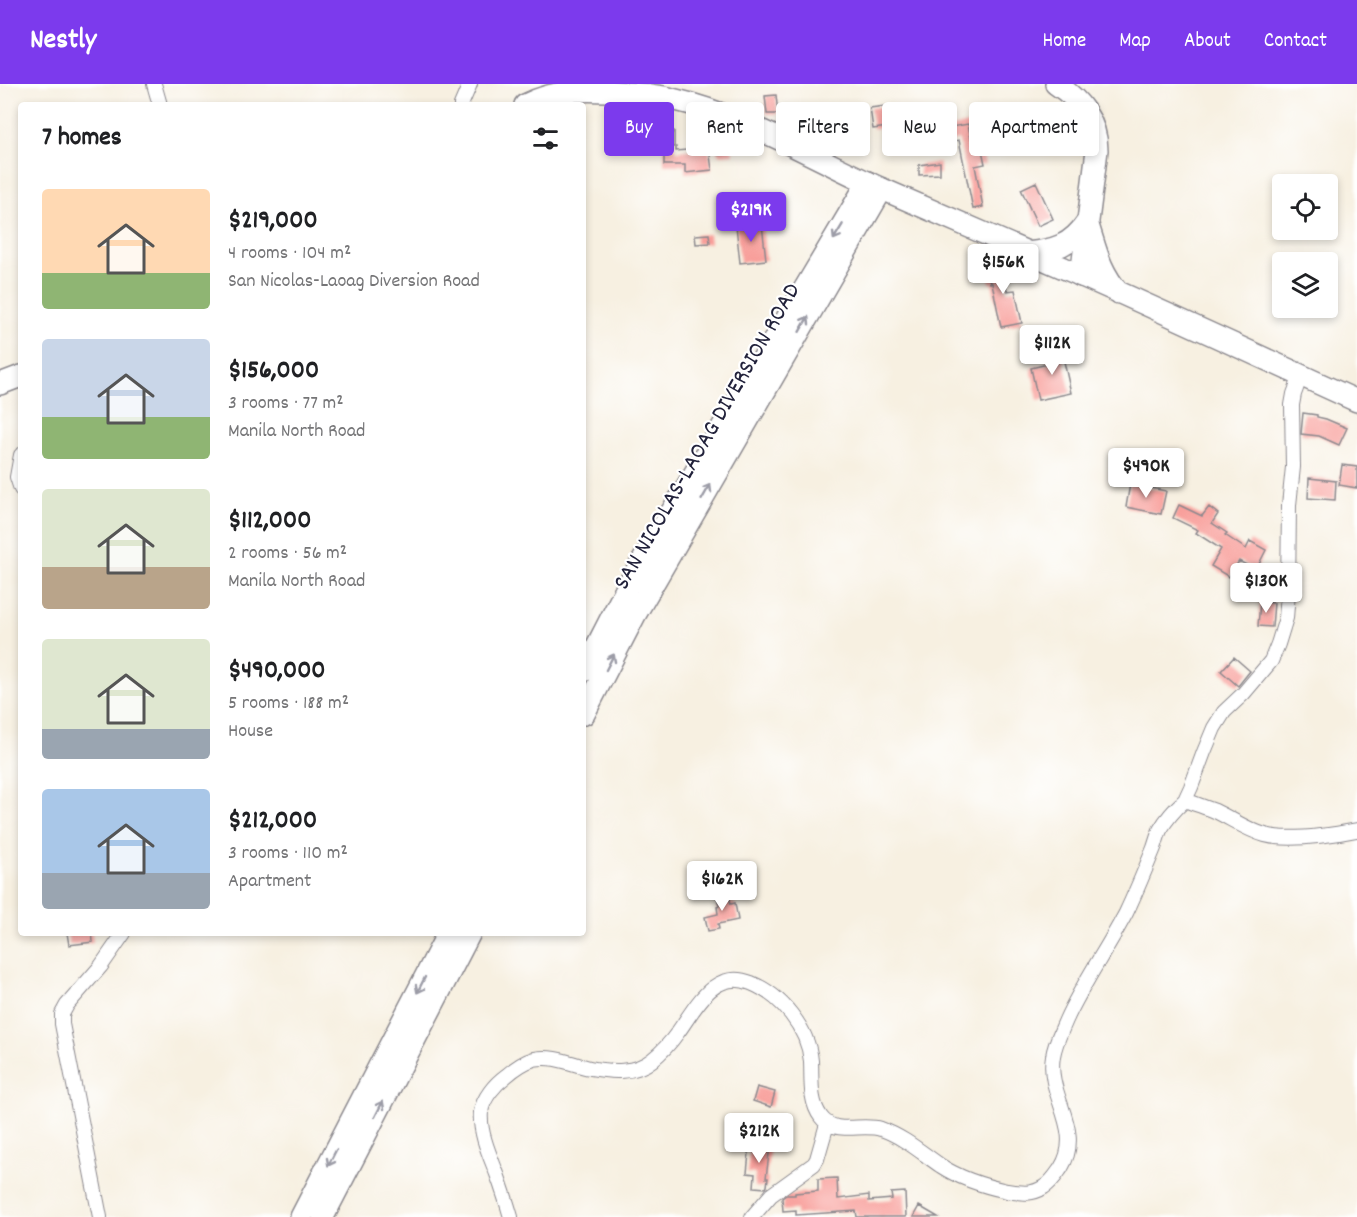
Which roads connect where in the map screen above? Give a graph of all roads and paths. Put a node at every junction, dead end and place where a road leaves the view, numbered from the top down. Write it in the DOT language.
graph roads {
  1 [pos="154,84"];
  2 [pos="470,84"];
  3 [pos="1056,84"];
  4 [pos="556,89"];
  5 [pos="159,102"];
  6 [pos="462,102"];
  7 [pos="530,102"];
  8 [pos="875,185"];
  9 [pos="1087,222"];
  10 [pos="1027,253"];
  11 [pos="1081,276"];
  12 [pos="1119,293"];
  13 [pos="1301,375"];
  14 [pos="18,377"];
  15 [pos="0,384"];
  16 [pos="1357,401"];
  17 [pos="586,667"];
  18 [pos="586,710"];
  19 [pos="1185,800"];
  20 [pos="1357,830"];
  21 [pos="122,936"];
  22 [pos="446,936"];
  23 [pos="468,936"];
  24 [pos="828,1124"];
  25 [pos="100,1217"];
  26 [pos="301,1217"];
  27 [pos="323,1217"];
  28 [pos="511,1217"];
  29 [pos="752,1217"];
  1 -- 5 [label="street"];
  2 -- 6 [label="street"];
  3 -- 9 [label="main road"];
  4 -- 7 [label="main road"];
  4 -- 8 [label="main road"];
  8 -- 10 [label="main road"];
  8 -- 17 [label="main road, SAN NICOLAS-LAOAG DIVERSION ROAD, one-way"];
  18 -- 8 [label="main road, SAN NICOLAS-LAOAG DIVERSION ROAD, one-way"];
  9 -- 10 [label="main road"];
  9 -- 11 [label="main road"];
  9 -- 12 [label="main road"];
  10 -- 11 [label="main road"];
  11 -- 12 [label="main road"];
  12 -- 13 [label="main road"];
  13 -- 16 [label="main road"];
  13 -- 19 [label="street"];
  14 -- 15 [label="main road"];
  19 -- 20 [label="street"];
  19 -- 24 [label="street"];
  21 -- 25 [label="street"];
  22 -- 26 [label="main road, one-way"];
  27 -- 23 [label="main road, one-way"];
  24 -- 28 [label="street"];
  24 -- 29 [label="street"];
}
